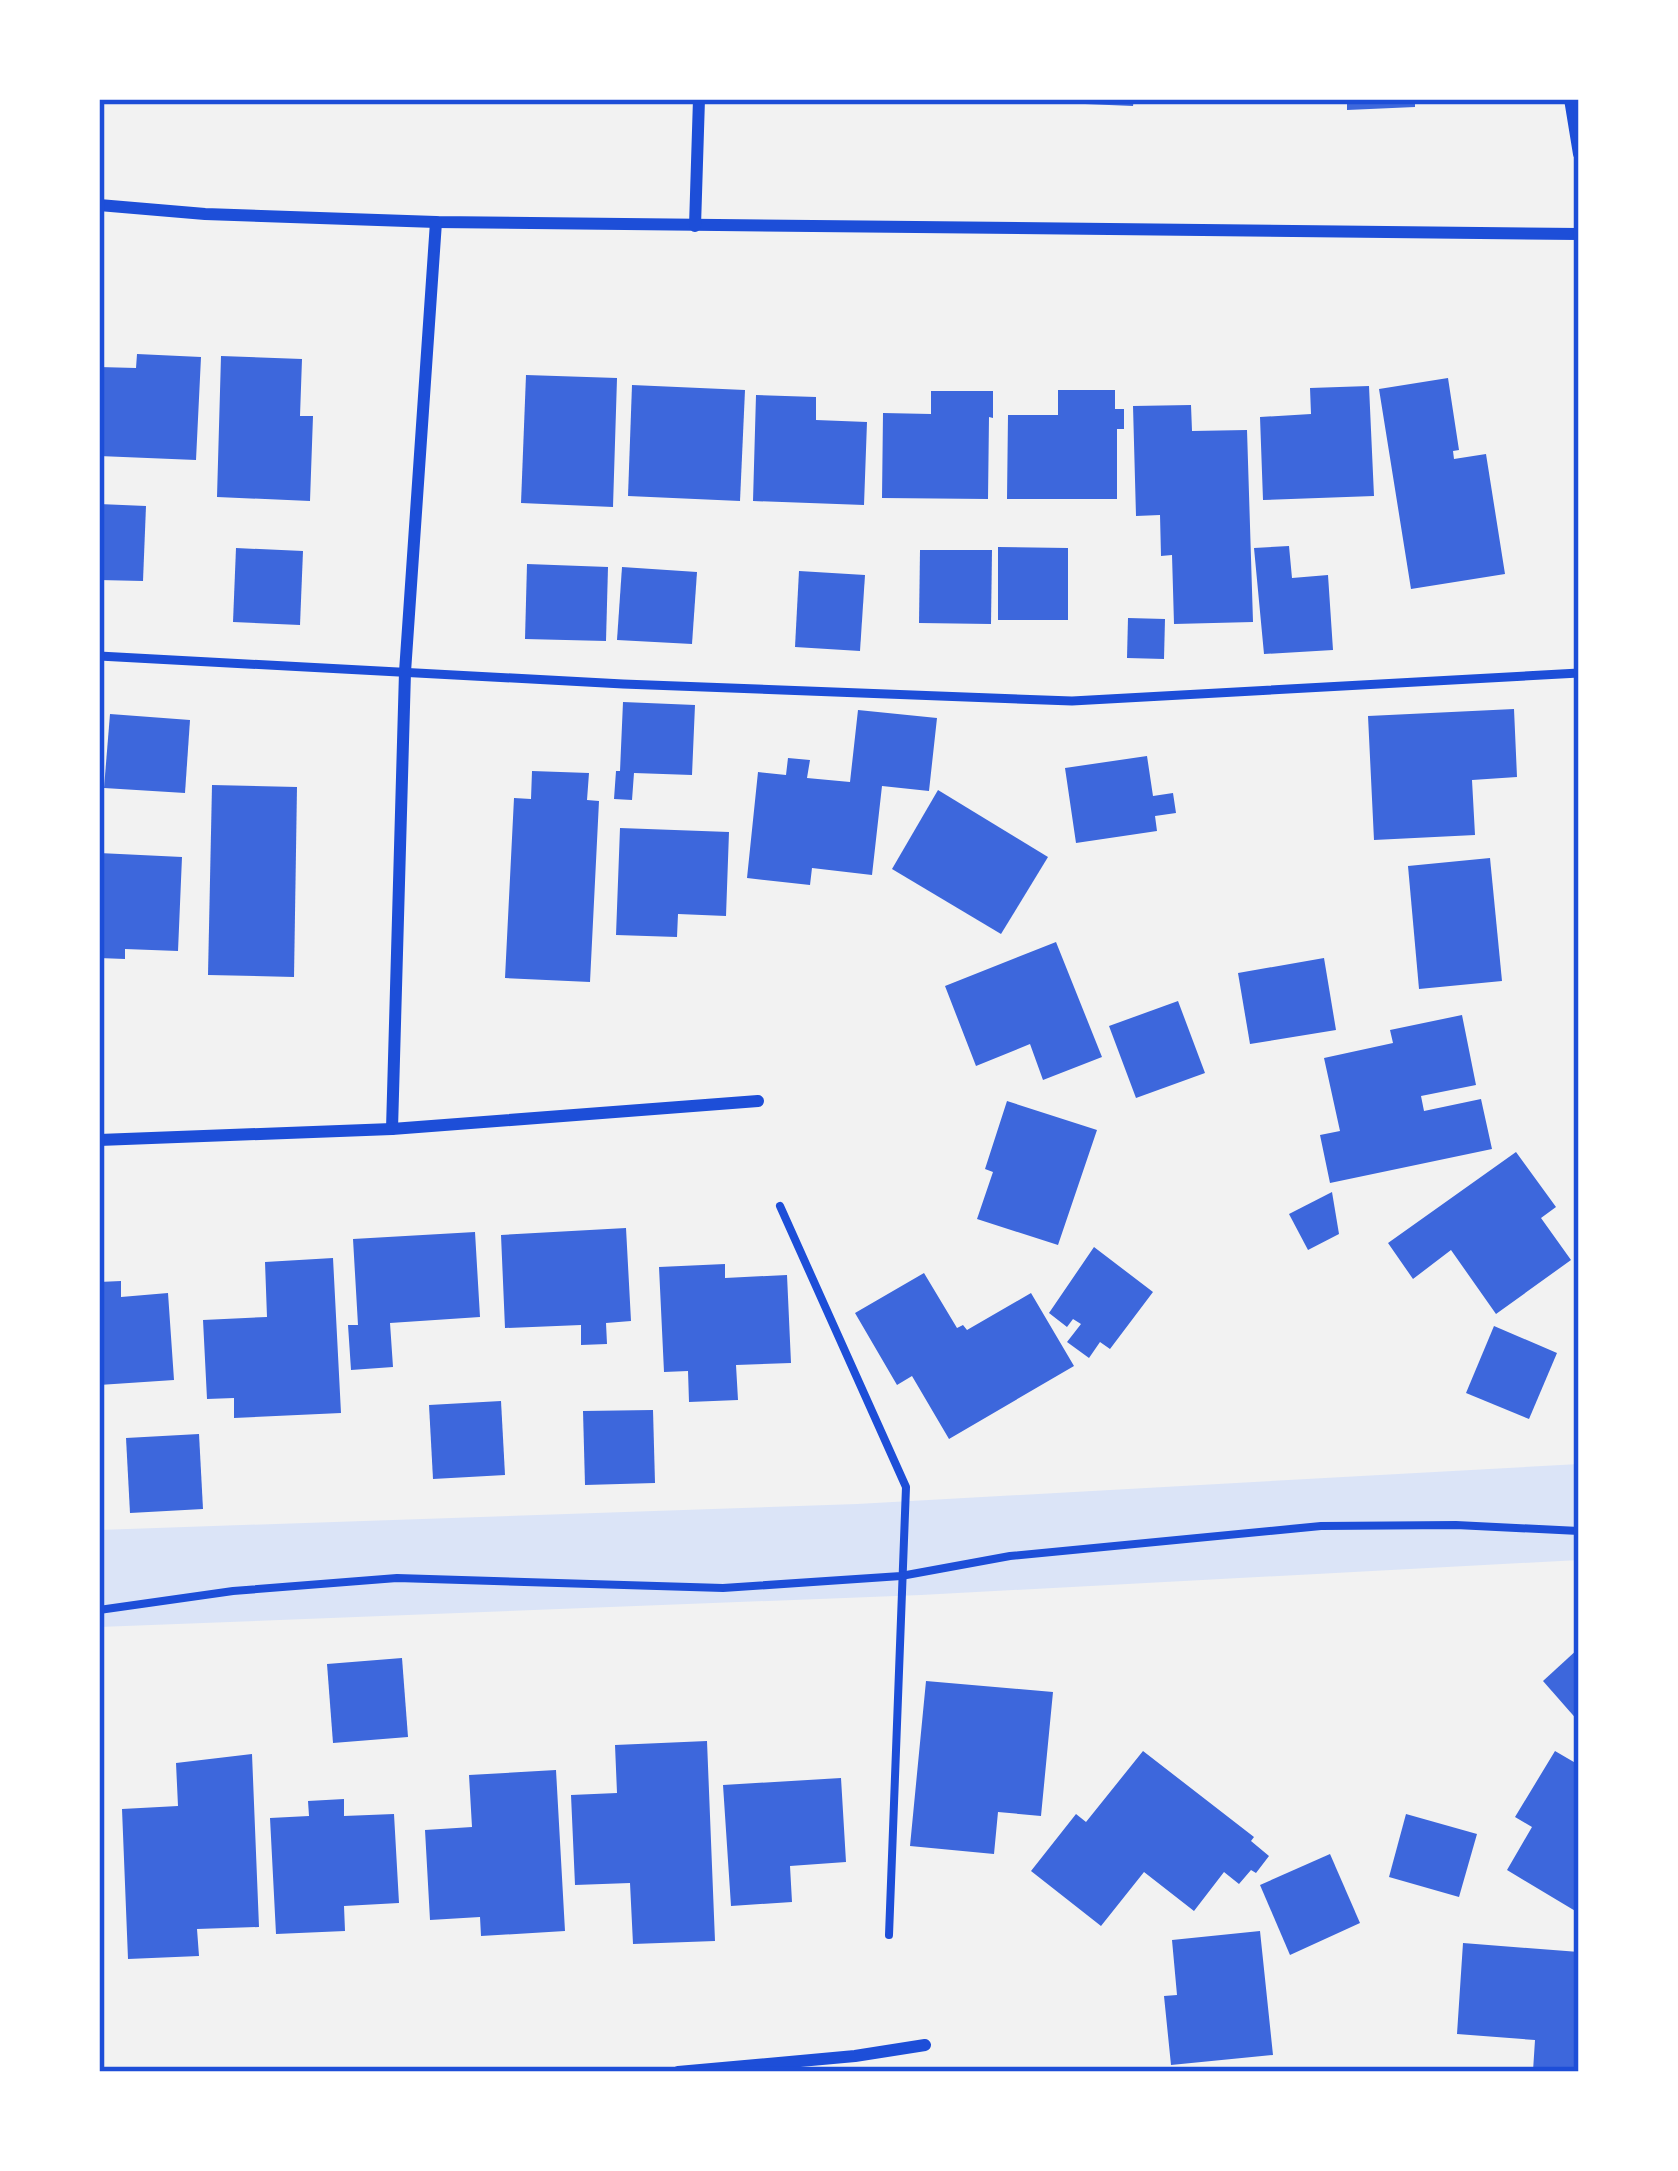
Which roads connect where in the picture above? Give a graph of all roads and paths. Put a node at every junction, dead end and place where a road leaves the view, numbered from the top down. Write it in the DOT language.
graph roads {
  1 [pos="699,99"];
  2 [pos="1570,99"];
  3 [pos="1579,154"];
  4 [pos="99,206"];
  5 [pos="436,222"];
  6 [pos="695,226"];
  7 [pos="1579,234"];
  8 [pos="99,656"];
  9 [pos="405,672"];
  10 [pos="1579,673"];
  11 [pos="758,1101"];
  12 [pos="392,1129"];
  13 [pos="99,1140"];
  14 [pos="780,1206"];
  15 [pos="1579,1532"];
  16 [pos="902,1576"];
  17 [pos="99,1610"];
  18 [pos="889,1936"];
  19 [pos="925,2045"];
  20 [pos="678,2072"];
  1 -- 6 [label="street"];
  2 -- 3 [label="street"];
  4 -- 5 [label="street"];
  5 -- 6 [label="street"];
  5 -- 9 [label="street"];
  6 -- 7 [label="street"];
  8 -- 9 [label="lane"];
  9 -- 10 [label="lane"];
  9 -- 12 [label="street"];
  11 -- 12 [label="street"];
  12 -- 13 [label="street"];
  14 -- 16 [label="path"];
  15 -- 16 [label="path"];
  16 -- 17 [label="path"];
  16 -- 18 [label="path"];
  19 -- 20 [label="street"];
}
